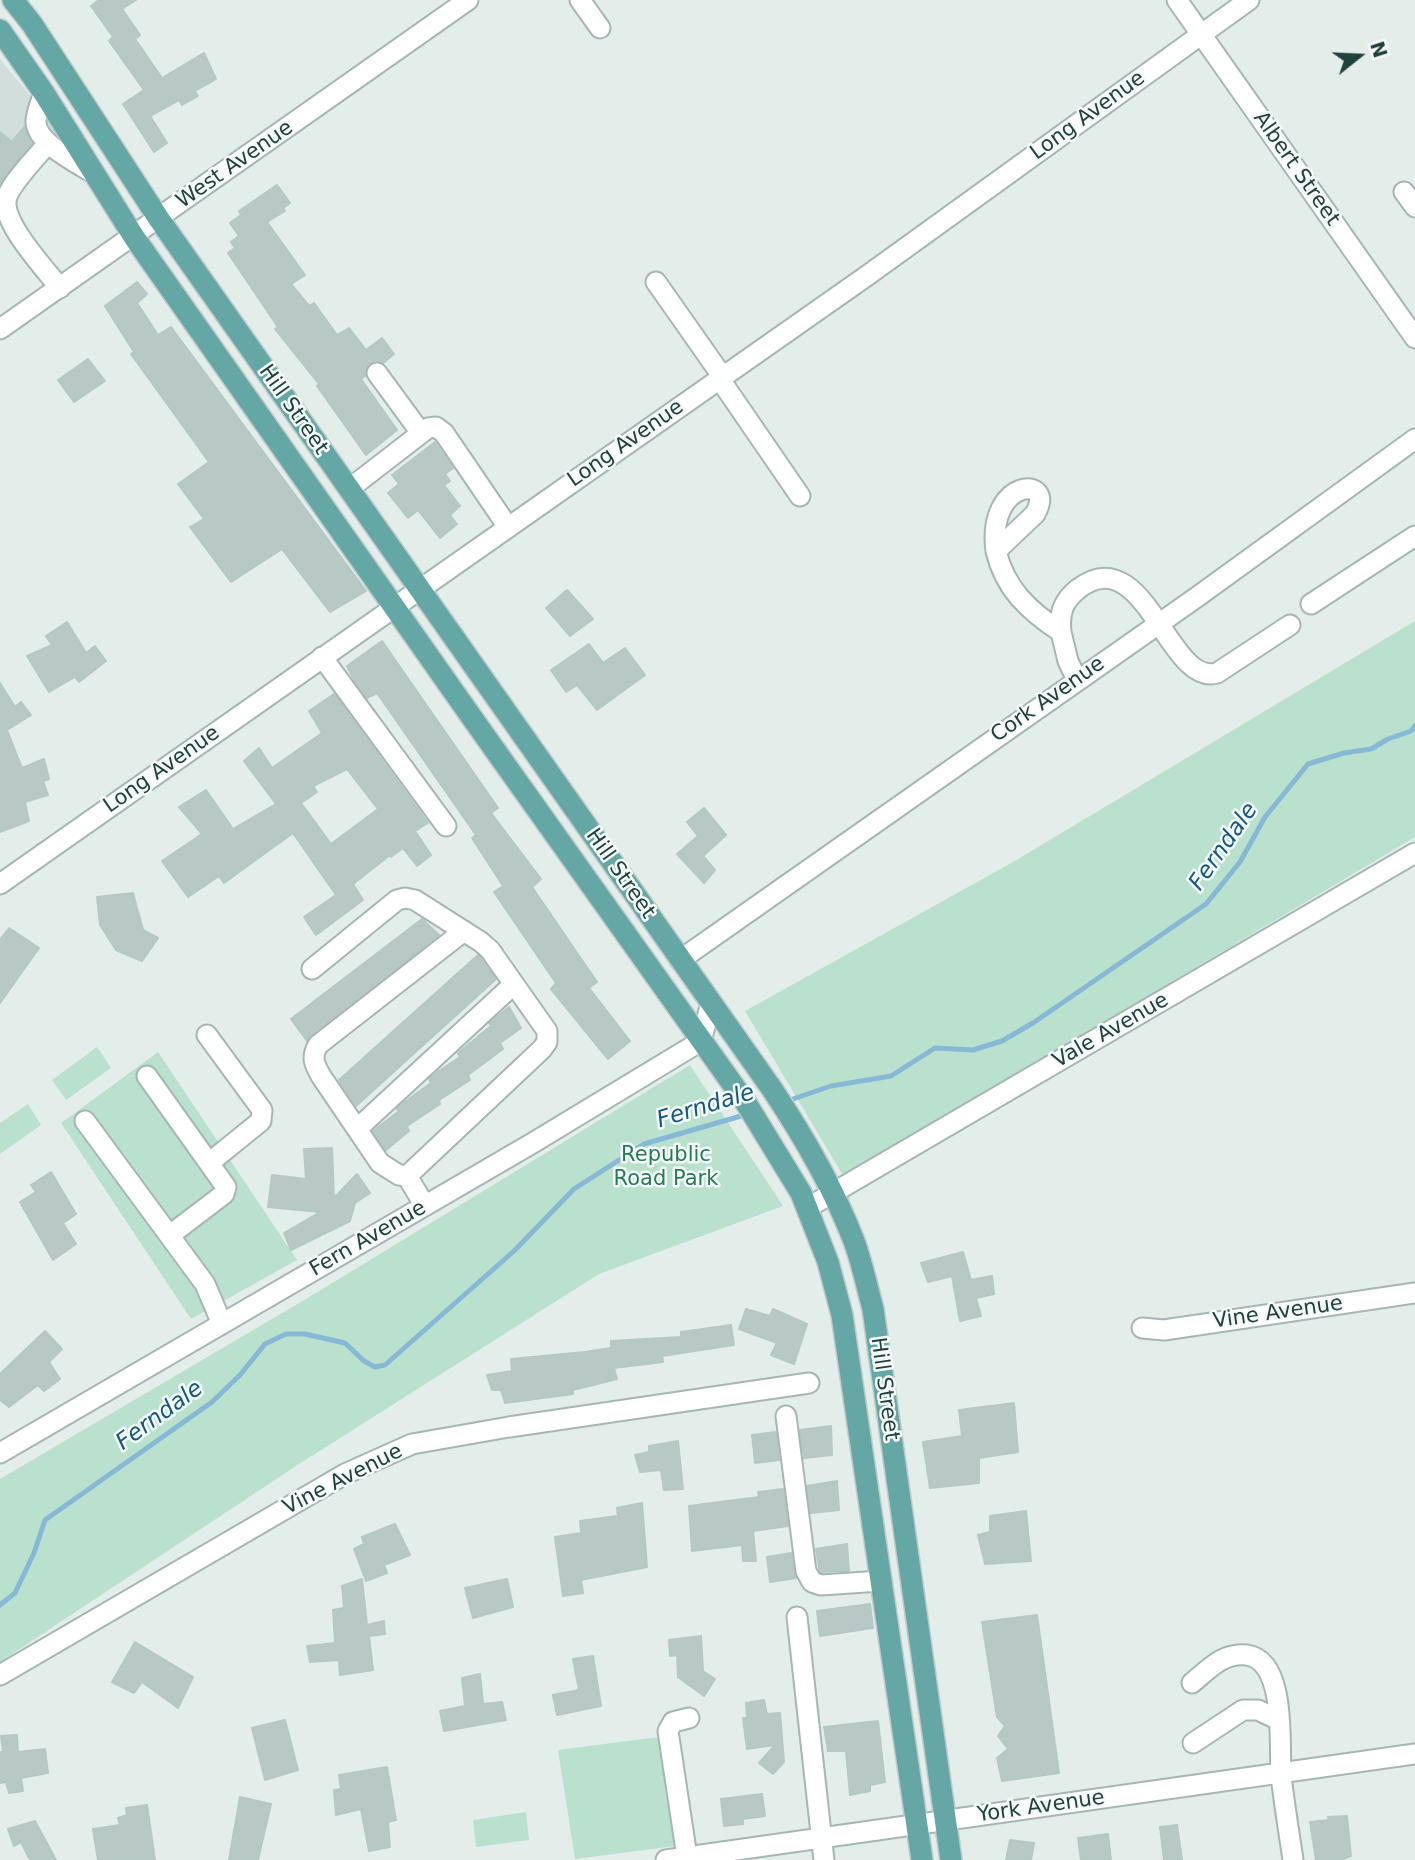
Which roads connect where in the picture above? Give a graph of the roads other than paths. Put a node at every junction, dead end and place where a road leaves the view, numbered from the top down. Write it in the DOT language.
graph roads {
  1 [pos="13,0"];
  2 [pos="27,0"];
  3 [pos="468,0"];
  4 [pos="580,0"];
  5 [pos="1177,0"];
  6 [pos="1249,0"];
  7 [pos="32,24"];
  8 [pos="600,29"];
  9 [pos="0,30"];
  10 [pos="1201,34"];
  11 [pos="44,93"];
  12 [pos="48,143"];
  13 [pos="93,173"];
  14 [pos="159,219"];
  15 [pos="134,237"];
  16 [pos="656,282"];
  17 [pos="60,288"];
  18 [pos="0,329"];
  19 [pos="1415,338"];
  20 [pos="377,373"];
  21 [pos="721,377"];
  22 [pos="421,433"];
  23 [pos="1415,439"];
  24 [pos="349,489"];
  25 [pos="800,496"];
  26 [pos="508,527"];
  27 [pos="1415,536"];
  28 [pos="996,551"];
  29 [pos="419,589"];
  30 [pos="1311,604"];
  31 [pos="394,606"];
  32 [pos="1290,625"];
  33 [pos="1163,628"];
  34 [pos="1061,632"];
  35 [pos="322,657"];
  36 [pos="1077,680"];
  37 [pos="446,826"];
  38 [pos="1415,853"];
  39 [pos="0,884"];
  40 [pos="464,931"];
  41 [pos="680,960"];
  42 [pos="312,969"];
  43 [pos="514,984"];
  44 [pos="711,1003"];
  45 [pos="207,1035"];
  46 [pos="701,1041"];
  47 [pos="147,1076"];
  48 [pos="85,1121"];
  49 [pos="357,1129"];
  50 [pos="209,1163"];
  51 [pos="407,1176"];
  52 [pos="834,1194"];
  53 [pos="425,1206"];
  54 [pos="807,1208"];
  55 [pos="170,1235"];
  56 [pos="1415,1293"];
  57 [pos="222,1324"];
  58 [pos="1142,1328"];
  59 [pos="809,1383"];
  60 [pos="786,1416"];
  61 [pos="0,1453"];
  62 [pos="881,1581"];
  63 [pos="797,1616"];
  64 [pos="0,1675"];
  65 [pos="1192,1684"];
  66 [pos="689,1718"];
  67 [pos="1279,1720"];
  68 [pos="1193,1743"];
  69 [pos="1415,1754"];
  70 [pos="1281,1773"];
  71 [pos="946,1820"];
  72 [pos="917,1825"];
  73 [pos="821,1838"];
  74 [pos="742,1855"];
  75 [pos="687,1857"];
  76 [pos="666,1860"];
  77 [pos="824,1860"];
  78 [pos="922,1860"];
  79 [pos="951,1860"];
  80 [pos="1293,1860"];
  1 -- 7 [label="main road, Hill Street"];
  2 -- 7 [label="street"];
  3 -- 14 [label="street, West Avenue"];
  4 -- 8 [label="street"];
  5 -- 10 [label="street, Albert Street"];
  6 -- 10 [label="street, Long Avenue"];
  7 -- 14 [label="main road, Hill Street"];
  9 -- 11 [label="main road, Hill Street"];
  10 -- 19 [label="street, Albert Street"];
  10 -- 21 [label="street, Long Avenue"];
  11 -- 12 [label="street"];
  11 -- 13 [label="main road, Hill Street"];
  12 -- 13 [label="street"];
  12 -- 17 [label="street"];
  13 -- 15 [label="main road, Hill Street"];
  14 -- 15 [label="street, West Avenue"];
  14 -- 24 [label="main road, Hill Street"];
  15 -- 17 [label="street, West Avenue"];
  15 -- 31 [label="main road, Hill Street"];
  16 -- 21 [label="street"];
  17 -- 18 [label="street, West Avenue"];
  20 -- 22 [label="street"];
  21 -- 25 [label="street"];
  21 -- 26 [label="street, Long Avenue"];
  22 -- 24 [label="street"];
  22 -- 26 [label="street"];
  23 -- 33 [label="street, Cork Avenue"];
  24 -- 29 [label="main road, Hill Street"];
  26 -- 29 [label="street, Long Avenue"];
  27 -- 30 [label="street"];
  28 -- 34 [label="street"];
  29 -- 31 [label="street, Long Avenue"];
  29 -- 41 [label="main road, Hill Street"];
  31 -- 35 [label="street, Long Avenue"];
  31 -- 46 [label="main road, Hill Street"];
  32 -- 33 [label="street"];
  33 -- 34 [label="street"];
  33 -- 36 [label="street, Cork Avenue"];
  34 -- 36 [label="street"];
  35 -- 37 [label="street"];
  35 -- 39 [label="street, Long Avenue"];
  36 -- 41 [label="street, Cork Avenue"];
  38 -- 52 [label="street, Vale Avenue"];
  40 -- 42 [label="street"];
  40 -- 43 [label="street"];
  40 -- 49 [label="street"];
  41 -- 44 [label="main road, Hill Street"];
  43 -- 49 [label="street"];
  43 -- 51 [label="street"];
  44 -- 46 [label="street"];
  44 -- 52 [label="main road, Hill Street"];
  45 -- 50 [label="street"];
  46 -- 53 [label="street, Fern Avenue"];
  46 -- 54 [label="main road, Hill Street"];
  47 -- 50 [label="street"];
  48 -- 55 [label="street"];
  49 -- 51 [label="street"];
  50 -- 55 [label="street"];
  51 -- 53 [label="street"];
  52 -- 54 [label="street, Vale Avenue"];
  52 -- 71 [label="main road, Hill Street"];
  53 -- 57 [label="street, Fern Avenue"];
  54 -- 62 [label="main road, Hill Street"];
  55 -- 57 [label="street"];
  56 -- 58 [label="street, Vine Avenue"];
  57 -- 61 [label="street, Fern Avenue"];
  59 -- 64 [label="street, Vine Avenue"];
  60 -- 62 [label="street"];
  62 -- 72 [label="main road, Hill Street"];
  63 -- 73 [label="street"];
  65 -- 67 [label="street"];
  66 -- 75 [label="street"];
  67 -- 68 [label="street"];
  67 -- 70 [label="street"];
  69 -- 70 [label="street, York Avenue"];
  70 -- 71 [label="street, York Avenue"];
  70 -- 80 [label="street"];
  71 -- 72 [label="street, York Avenue"];
  71 -- 79 [label="main road, Hill Street"];
  72 -- 73 [label="street, York Avenue"];
  72 -- 78 [label="main road, Hill Street"];
  73 -- 74 [label="street, York Avenue"];
  73 -- 77 [label="street"];
  74 -- 75 [label="street, York Avenue"];
  75 -- 76 [label="street, York Avenue"];
}
